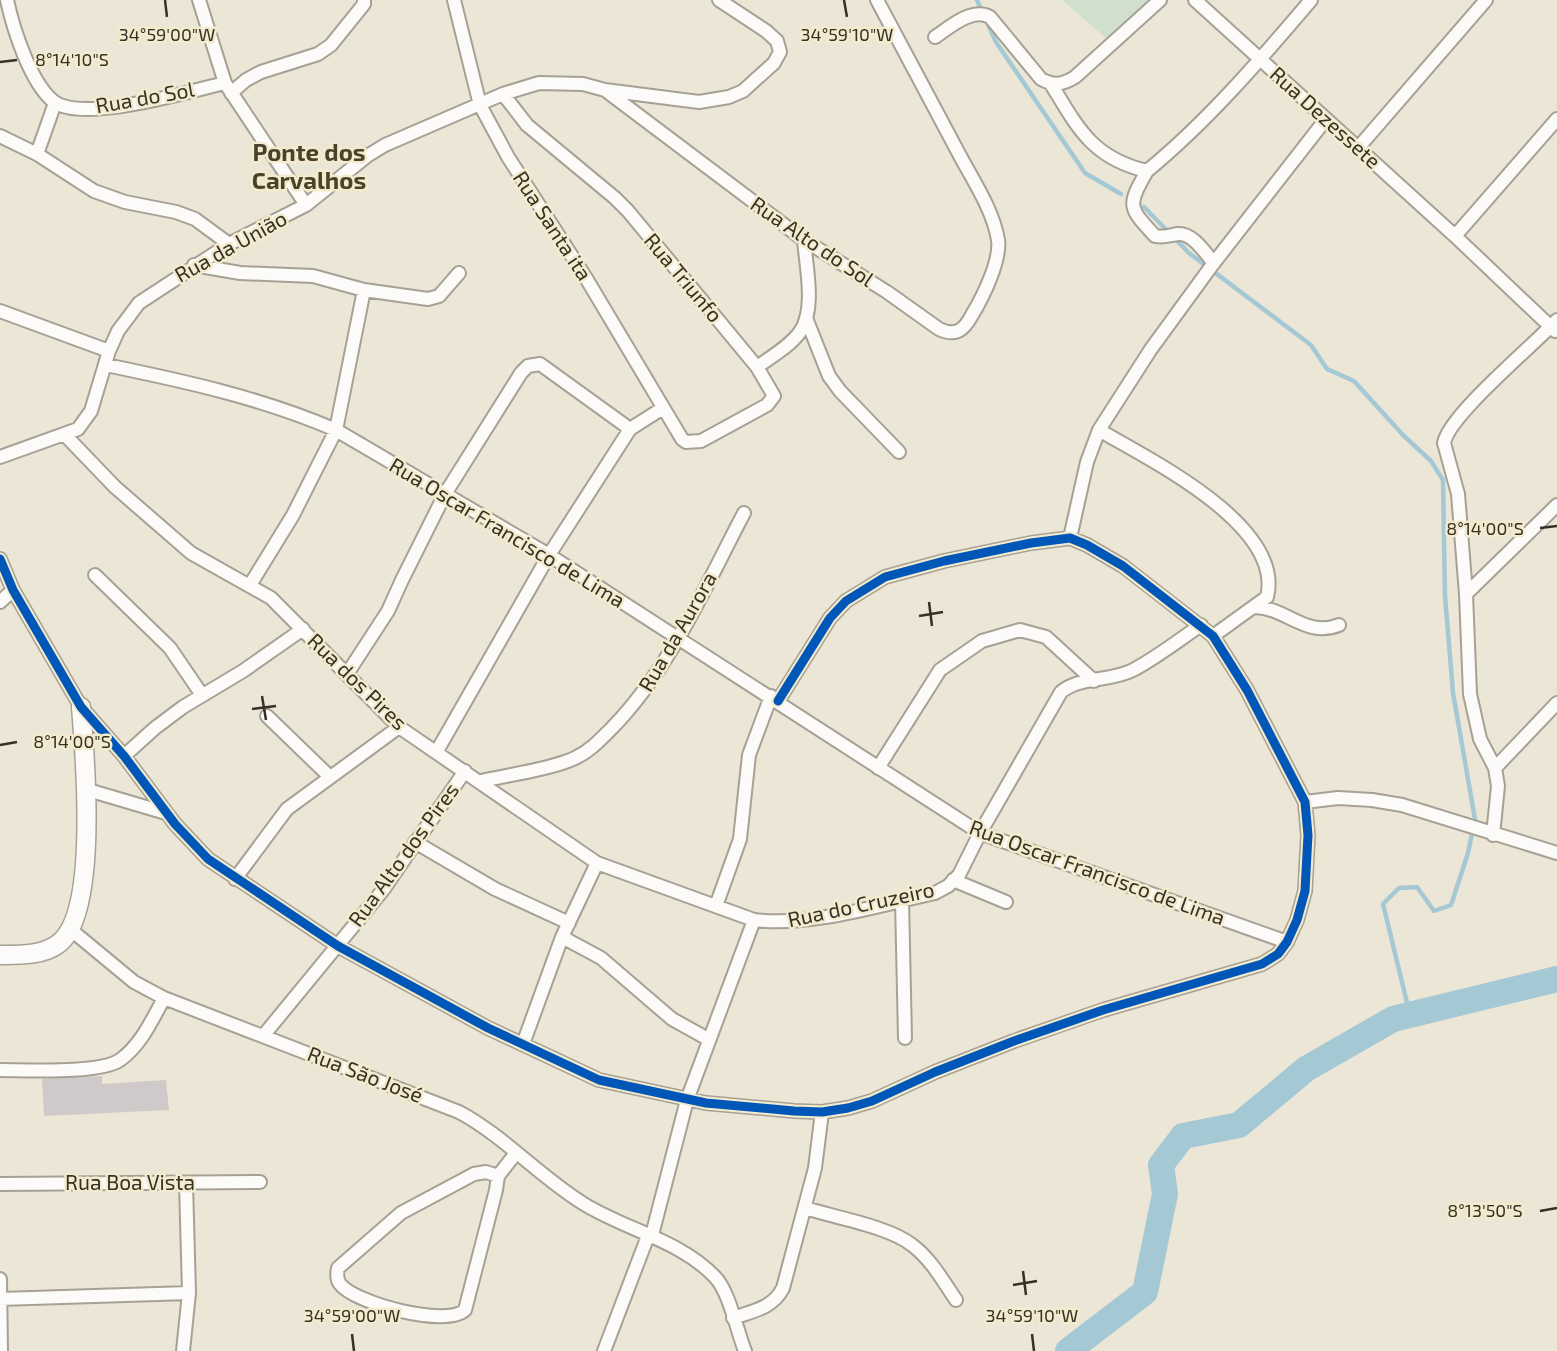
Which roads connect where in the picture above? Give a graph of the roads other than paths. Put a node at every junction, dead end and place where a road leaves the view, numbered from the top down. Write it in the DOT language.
graph roads {
  1 [pos="7,0"];
  2 [pos="199,0"];
  3 [pos="364,0"];
  4 [pos="454,0"];
  5 [pos="719,0"];
  6 [pos="877,0"];
  7 [pos="1160,0"];
  8 [pos="1195,0"];
  9 [pos="1311,0"];
  10 [pos="1486,0"];
  11 [pos="935,37"];
  12 [pos="1261,60"];
  13 [pos="1051,84"];
  14 [pos="228,88"];
  15 [pos="605,89"];
  16 [pos="503,94"];
  17 [pos="55,103"];
  18 [pos="480,105"];
  19 [pos="1557,119"];
  20 [pos="1326,120"];
  21 [pos="0,136"];
  22 [pos="1358,148"];
  23 [pos="37,154"];
  24 [pos="1147,171"];
  25 [pos="306,205"];
  26 [pos="1455,236"];
  27 [pos="804,240"];
  28 [pos="229,244"];
  29 [pos="1213,263"];
  30 [pos="194,265"];
  31 [pos="459,273"];
  32 [pos="364,290"];
  33 [pos="0,312"];
  34 [pos="806,318"];
  35 [pos="1555,326"];
  36 [pos="109,351"];
  37 [pos="106,365"];
  38 [pos="757,367"];
  39 [pos="663,408"];
  40 [pos="630,429"];
  41 [pos="336,430"];
  42 [pos="1099,430"];
  43 [pos="65,436"];
  44 [pos="682,439"];
  45 [pos="900,452"];
  46 [pos="0,457"];
  47 [pos="445,494"];
  48 [pos="1557,505"];
  49 [pos="744,513"];
  50 [pos="1070,538"];
  51 [pos="549,555"];
  52 [pos="0,559"];
  53 [pos="95,575"];
  54 [pos="250,585"];
  55 [pos="13,590"];
  56 [pos="1466,594"];
  57 [pos="0,602"];
  58 [pos="1255,607"];
  59 [pos="1201,625"];
  60 [pos="1339,625"];
  61 [pos="303,629"];
  62 [pos="1213,636"];
  63 [pos="678,639"];
  64 [pos="347,674"];
  65 [pos="1094,681"];
  66 [pos="202,695"];
  67 [pos="774,699"];
  68 [pos="1557,703"];
  69 [pos="81,707"];
  70 [pos="267,716"];
  71 [pos="399,727"];
  72 [pos="437,751"];
  73 [pos="124,756"];
  74 [pos="878,768"];
  75 [pos="1495,768"];
  76 [pos="465,771"];
  77 [pos="329,776"];
  78 [pos="481,781"];
  79 [pos="88,790"];
  80 [pos="1305,802"];
  81 [pos="166,813"];
  82 [pos="980,833"];
  83 [pos="1488,833"];
  84 [pos="415,842"];
  85 [pos="1557,853"];
  86 [pos="597,863"];
  87 [pos="235,879"];
  88 [pos="953,880"];
  89 [pos="902,900"];
  90 [pos="1006,902"];
  91 [pos="716,906"];
  92 [pos="754,920"];
  93 [pos="569,923"];
  94 [pos="70,929"];
  95 [pos="562,937"];
  96 [pos="1287,943"];
  97 [pos="338,946"];
  98 [pos="0,955"];
  99 [pos="164,998"];
  100 [pos="263,1036"];
  101 [pos="905,1038"];
  102 [pos="708,1039"];
  103 [pos="523,1044"];
  104 [pos="0,1070"];
  105 [pos="687,1100"];
  106 [pos="822,1112"];
  107 [pos="516,1153"];
  108 [pos="498,1176"];
  109 [pos="260,1182"];
  110 [pos="186,1183"];
  111 [pos="0,1184"];
  112 [pos="805,1208"];
  113 [pos="652,1235"];
  114 [pos="0,1279"];
  115 [pos="189,1293"];
  116 [pos="0,1299"];
  117 [pos="956,1300"];
  118 [pos="733,1318"];
  119 [pos="1,1351"];
  120 [pos="183,1351"];
  121 [pos="604,1351"];
  122 [pos="745,1351"];
  1 -- 17 [label="street"];
  2 -- 14 [label="street"];
  3 -- 14 [label="street"];
  4 -- 18 [label="street, Rua Santa ita"];
  5 -- 15 [label="street, Rua da União"];
  6 -- 27 [label="street, Rua Alto do Sol"];
  7 -- 13 [label="street"];
  8 -- 12 [label="street, Rua Dezessete"];
  9 -- 12 [label="street"];
  10 -- 22 [label="street"];
  11 -- 13 [label="street"];
  12 -- 20 [label="street, Rua Dezessete"];
  12 -- 24 [label="street"];
  13 -- 24 [label="street"];
  14 -- 17 [label="street, Rua do Sol"];
  14 -- 25 [label="street"];
  15 -- 16 [label="street, Rua da União"];
  15 -- 27 [label="street, Rua Alto do Sol"];
  16 -- 18 [label="street, Rua da União"];
  16 -- 38 [label="street, Rua Triunfo"];
  17 -- 23 [label="street"];
  18 -- 25 [label="street, Rua da União"];
  18 -- 39 [label="street, Rua Santa ita"];
  19 -- 26 [label="street"];
  20 -- 22 [label="street, Rua Dezessete"];
  20 -- 29 [label="street"];
  21 -- 23 [label="street"];
  22 -- 26 [label="street, Rua Dezessete"];
  23 -- 28 [label="street"];
  24 -- 29 [label="street"];
  25 -- 28 [label="street, Rua da União"];
  26 -- 35 [label="street, Rua Dezessete"];
  27 -- 34 [label="street"];
  28 -- 30 [label="street, Rua da União"];
  29 -- 42 [label="street"];
  30 -- 32 [label="street"];
  30 -- 36 [label="street, Rua da União"];
  31 -- 32 [label="street"];
  32 -- 41 [label="street"];
  33 -- 36 [label="street"];
  34 -- 38 [label="street"];
  34 -- 45 [label="street"];
  35 -- 56 [label="street"];
  36 -- 37 [label="street, Rua da União"];
  37 -- 41 [label="street, Rua Oscar Francisco de Lima"];
  37 -- 43 [label="street, Rua da União"];
  38 -- 44 [label="street, Rua Triunfo"];
  39 -- 40 [label="street"];
  39 -- 44 [label="street, Rua Santa ita"];
  40 -- 47 [label="street"];
  40 -- 51 [label="street"];
  41 -- 47 [label="street, Rua Oscar Francisco de Lima"];
  41 -- 54 [label="street"];
  42 -- 50 [label="street"];
  42 -- 58 [label="street"];
  43 -- 46 [label="street, Rua da União"];
  43 -- 54 [label="street, Rua dos Pires"];
  47 -- 51 [label="street, Rua Oscar Francisco de Lima"];
  47 -- 64 [label="street"];
  48 -- 56 [label="street"];
  49 -- 63 [label="street, Rua da Aurora"];
  50 -- 59 [label="street"];
  50 -- 67 [label="street"];
  51 -- 63 [label="street, Rua Oscar Francisco de Lima"];
  51 -- 72 [label="street"];
  52 -- 55 [label="street"];
  53 -- 66 [label="street"];
  54 -- 61 [label="street, Rua dos Pires"];
  55 -- 57 [label="street"];
  55 -- 69 [label="street"];
  56 -- 75 [label="street"];
  58 -- 60 [label="street"];
  58 -- 62 [label="street"];
  59 -- 62 [label="street"];
  59 -- 65 [label="street, Rua do Cruzeiro"];
  61 -- 64 [label="street, Rua dos Pires"];
  61 -- 66 [label="street"];
  62 -- 80 [label="street"];
  63 -- 67 [label="street, Rua Oscar Francisco de Lima"];
  63 -- 78 [label="street, Rua da Aurora"];
  64 -- 71 [label="street, Rua dos Pires"];
  65 -- 74 [label="street"];
  65 -- 82 [label="street, Rua do Cruzeiro"];
  66 -- 73 [label="street"];
  67 -- 74 [label="street, Rua Oscar Francisco de Lima"];
  67 -- 91 [label="street"];
  68 -- 75 [label="street"];
  69 -- 73 [label="street"];
  69 -- 79 [label="street"];
  70 -- 77 [label="street"];
  71 -- 72 [label="street, Rua dos Pires"];
  71 -- 77 [label="street"];
  72 -- 76 [label="street, Rua dos Pires"];
  73 -- 81 [label="street"];
  74 -- 82 [label="street, Rua Oscar Francisco de Lima"];
  75 -- 83 [label="street"];
  76 -- 78 [label="street, Rua dos Pires"];
  76 -- 84 [label="street, Rua Alto dos Pires"];
  77 -- 87 [label="street"];
  78 -- 86 [label="street, Rua dos Pires"];
  79 -- 81 [label="street"];
  79 -- 94 [label="street"];
  80 -- 83 [label="street"];
  80 -- 96 [label="street"];
  81 -- 87 [label="street"];
  82 -- 88 [label="street, Rua do Cruzeiro"];
  82 -- 96 [label="street, Rua Oscar Francisco de Lima"];
  83 -- 85 [label="street"];
  84 -- 93 [label="street"];
  84 -- 97 [label="street, Rua Alto dos Pires"];
  86 -- 91 [label="street, Rua dos Pires"];
  86 -- 93 [label="street"];
  87 -- 97 [label="street"];
  88 -- 89 [label="street, Rua do Cruzeiro"];
  88 -- 90 [label="street"];
  89 -- 92 [label="street, Rua do Cruzeiro"];
  89 -- 101 [label="street"];
  91 -- 92 [label="street, Rua dos Pires"];
  92 -- 102 [label="street"];
  93 -- 95 [label="street"];
  94 -- 98 [label="street"];
  94 -- 99 [label="street, Rua São José"];
  95 -- 102 [label="street"];
  95 -- 103 [label="street"];
  96 -- 106 [label="street"];
  97 -- 100 [label="street, Rua Alto dos Pires"];
  97 -- 103 [label="street"];
  99 -- 100 [label="street, Rua São José"];
  99 -- 104 [label="street"];
  100 -- 107 [label="street, Rua São José"];
  102 -- 105 [label="street"];
  103 -- 105 [label="street"];
  105 -- 106 [label="street"];
  105 -- 113 [label="street"];
  106 -- 112 [label="street"];
  107 -- 108 [label="street"];
  107 -- 113 [label="street, Rua São José"];
  108 -- 108 [label="street"];
  109 -- 110 [label="street, Rua Boa Vista"];
  110 -- 111 [label="street, Rua Boa Vista"];
  110 -- 115 [label="street"];
  112 -- 117 [label="street"];
  112 -- 118 [label="street"];
  113 -- 118 [label="street, Rua São José"];
  113 -- 121 [label="street"];
  114 -- 116 [label="street"];
  115 -- 116 [label="street"];
  115 -- 120 [label="street"];
  116 -- 119 [label="street"];
  118 -- 122 [label="street, Rua São José"];
}
